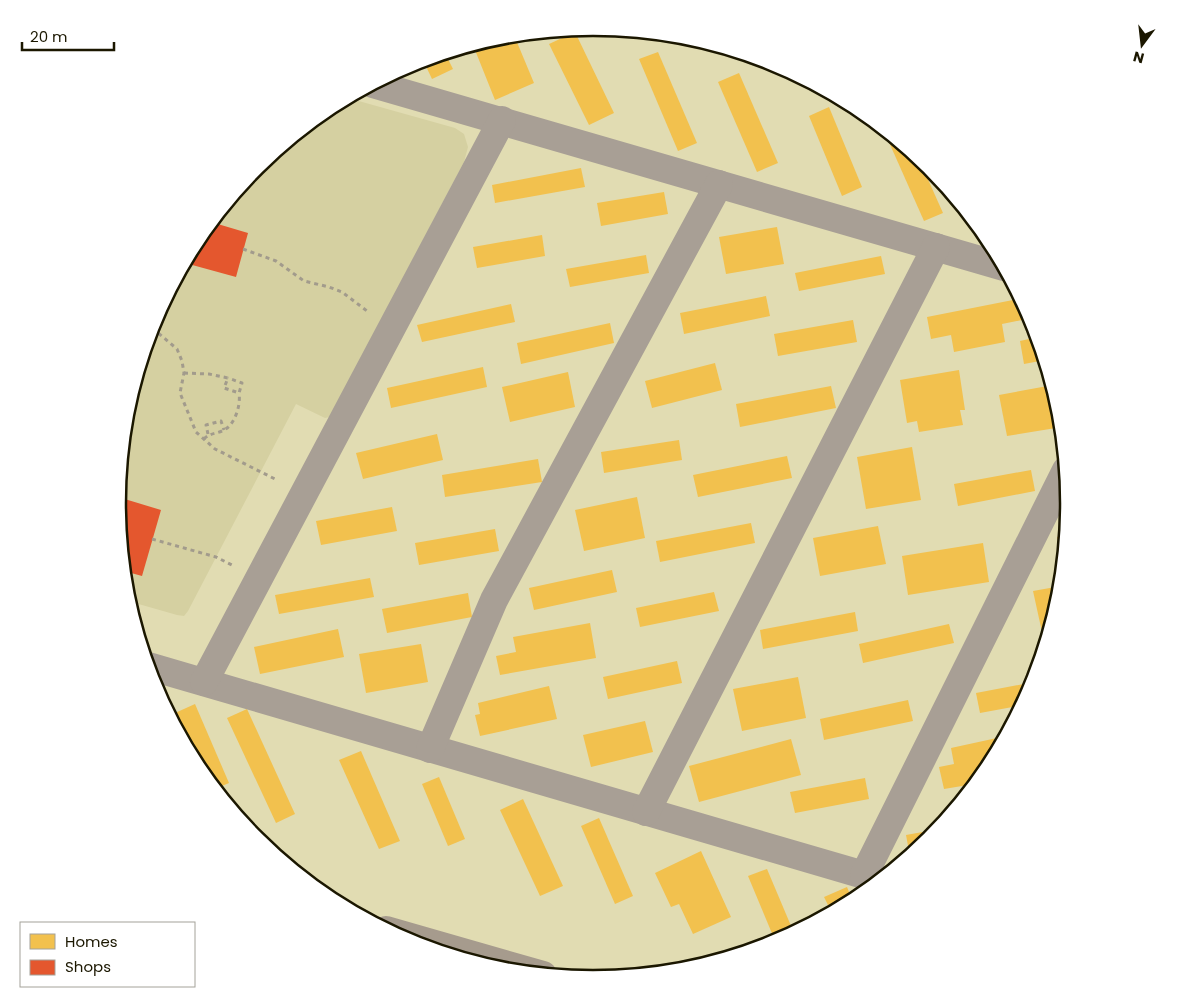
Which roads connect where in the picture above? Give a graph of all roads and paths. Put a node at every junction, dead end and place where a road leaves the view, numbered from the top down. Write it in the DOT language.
graph roads {
  1 [pos="382,87"];
  2 [pos="502,120"];
  3 [pos="720,184"];
  4 [pos="936,247"];
  5 [pos="244,249"];
  6 [pos="994,264"];
  7 [pos="392,327"];
  8 [pos="159,333"];
  9 [pos="184,374"];
  10 [pos="228,378"];
  11 [pos="239,393"];
  12 [pos="224,430"];
  13 [pos="208,434"];
  14 [pos="204,439"];
  15 [pos="1060,482"];
  16 [pos="304,494"];
  17 [pos="152,539"];
  18 [pos="259,579"];
  19 [pos="157,668"];
  20 [pos="204,682"];
  21 [pos="430,749"];
  22 [pos="646,812"];
  23 [pos="873,878"];
  24 [pos="443,946"];
  25 [pos="489,959"];
  1 -- 2 [label="street"];
  2 -- 3 [label="street"];
  2 -- 7 [label="street"];
  3 -- 4 [label="street"];
  3 -- 21 [label="street"];
  4 -- 6 [label="street"];
  4 -- 22 [label="street"];
  5 -- 7 [label="path"];
  7 -- 16 [label="street"];
  8 -- 9 [label="path"];
  9 -- 10 [label="path"];
  9 -- 14 [label="path"];
  10 -- 11 [label="path"];
  10 -- 11 [label="path"];
  11 -- 12 [label="path"];
  12 -- 13 [label="path"];
  12 -- 13 [label="path"];
  13 -- 14 [label="path"];
  14 -- 16 [label="path"];
  15 -- 23 [label="street"];
  16 -- 18 [label="street"];
  17 -- 18 [label="path"];
  18 -- 20 [label="street"];
  19 -- 20 [label="street"];
  20 -- 21 [label="street"];
  21 -- 22 [label="street"];
  22 -- 23 [label="street"];
  24 -- 25 [label="main road"];
}
